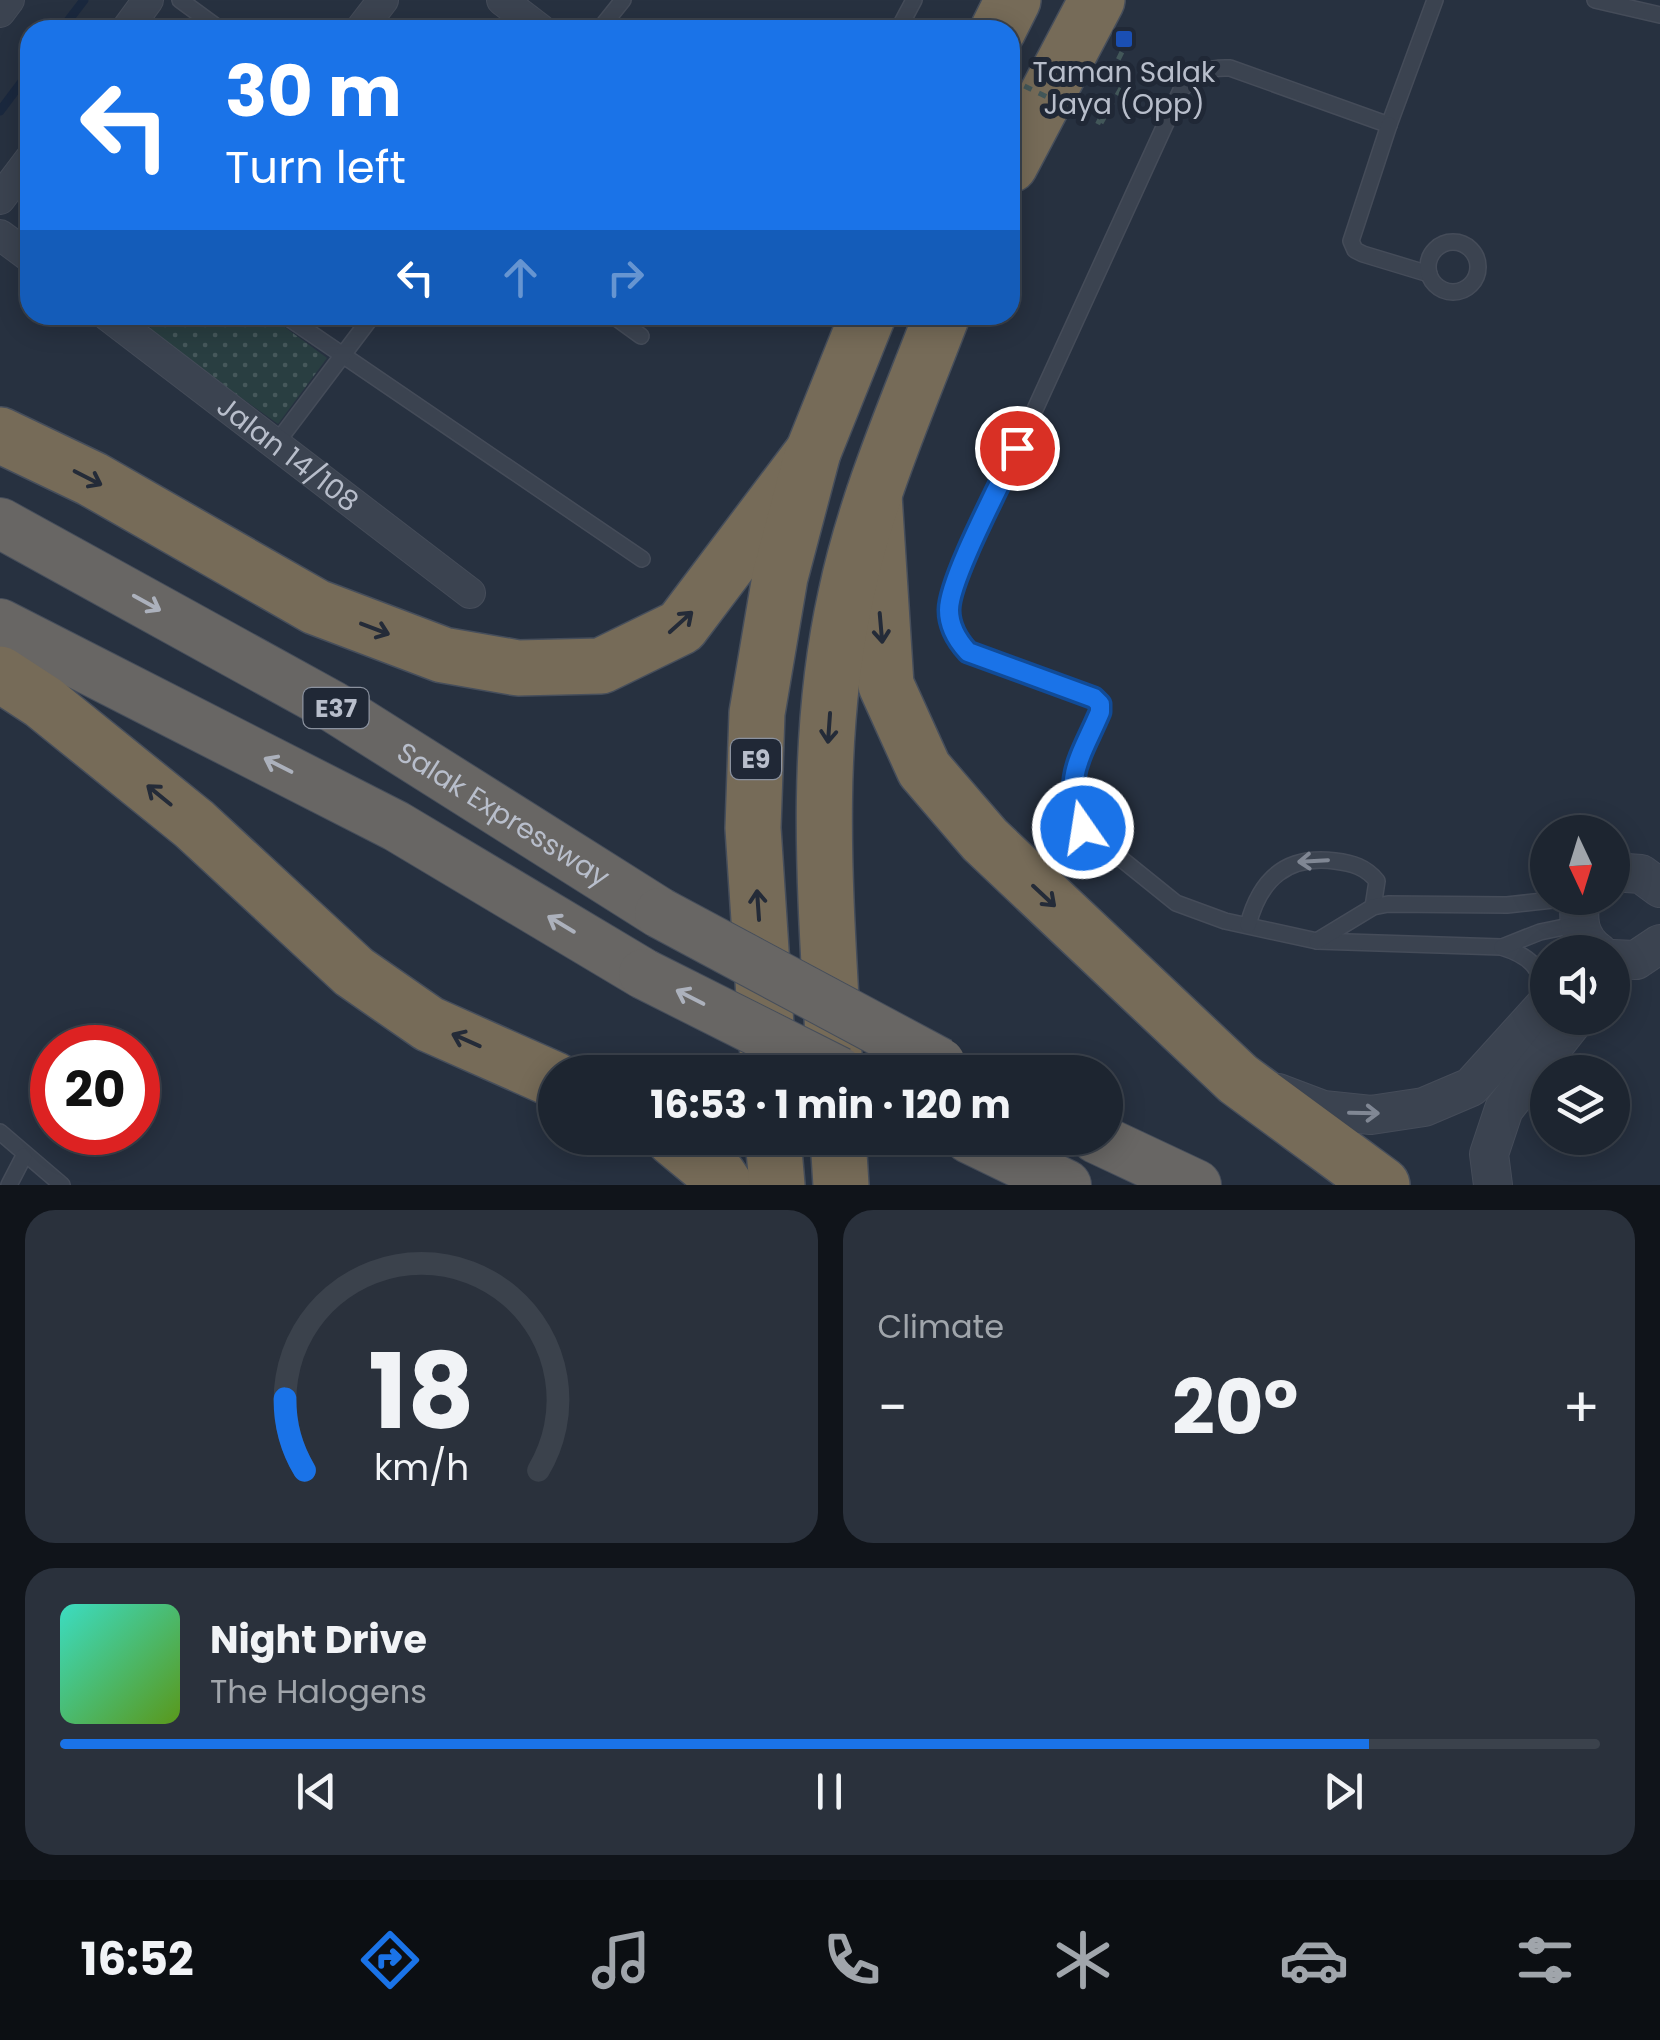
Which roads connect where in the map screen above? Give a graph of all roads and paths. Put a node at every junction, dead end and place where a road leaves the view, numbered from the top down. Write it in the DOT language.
graph roads {
  1 [pos="9,0"];
  2 [pos="180,0"];
  3 [pos="502,0"];
  4 [pos="622,0"];
  5 [pos="1097,0"];
  6 [pos="1436,0"];
  7 [pos="1596,0"];
  8 [pos="0,12"];
  9 [pos="1660,15"];
  10 [pos="207,20"];
  11 [pos="528,20"];
  12 [pos="607,20"];
  13 [pos="1123,50"];
  14 [pos="1020,85"];
  15 [pos="1389,125"];
  16 [pos="1020,145"];
  17 [pos="20,172"];
  18 [pos="0,199"];
  19 [pos="1429,274"];
  20 [pos="140,325"];
  21 [pos="298,325"];
  22 [pos="365,325"];
  23 [pos="626,325"];
  24 [pos="864,325"];
  25 [pos="938,325"];
  26 [pos="641,336"];
  27 [pos="342,355"];
  28 [pos="0,435"];
  29 [pos="275,445"];
  30 [pos="813,452"];
  31 [pos="874,495"];
  32 [pos="0,522"];
  33 [pos="642,560"];
  34 [pos="470,593"];
  35 [pos="0,624"];
  36 [pos="0,674"];
  37 [pos="1630,873"];
  38 [pos="1660,888"];
  39 [pos="1373,907"];
  40 [pos="1248,925"];
  41 [pos="1532,935"];
  42 [pos="1561,935"];
  43 [pos="1582,935"];
  44 [pos="1530,936"];
  45 [pos="1317,942"];
  46 [pos="1660,944"];
  47 [pos="1502,947"];
  48 [pos="1630,949"];
  49 [pos="1530,960"];
  50 [pos="1530,1022"];
  51 [pos="1562,1035"];
  52 [pos="768,1055"];
  53 [pos="804,1055"];
  54 [pos="836,1055"];
  55 [pos="926,1055"];
  56 [pos="538,1072"];
  57 [pos="1238,1079"];
  58 [pos="0,1132"];
  59 [pos="1123,1151"];
  60 [pos="694,1155"];
  61 [pos="774,1155"];
  62 [pos="839,1155"];
  63 [pos="1004,1155"];
  64 [pos="24,1156"];
  65 [pos="9,1185"];
  66 [pos="62,1185"];
  67 [pos="725,1185"];
  68 [pos="777,1185"];
  69 [pos="841,1185"];
  70 [pos="1066,1185"];
  71 [pos="1196,1185"];
  72 [pos="1382,1185"];
  73 [pos="1492,1185"];
  1 -- 8 [label="street"];
  2 -- 10 [label="lane"];
  3 -- 11 [label="street"];
  4 -- 12 [label="lane"];
  5 -- 16 [label="highway"];
  6 -- 15 [label="lane"];
  7 -- 9 [label="lane"];
  13 -- 14 [label="path, bridge"];
  15 -- 19 [label="lane"];
  15 -- 40 [label="lane"];
  17 -- 18 [label="street"];
  20 -- 29 [label="street, Jalan 14/108"];
  21 -- 27 [label="lane"];
  22 -- 27 [label="lane"];
  23 -- 26 [label="lane"];
  24 -- 30 [label="highway, E9"];
  25 -- 31 [label="highway"];
  27 -- 29 [label="lane"];
  27 -- 33 [label="lane"];
  28 -- 30 [label="highway, one-way"];
  29 -- 34 [label="street, Jalan 14/108"];
  52 -- 30 [label="highway, E9, one-way"];
  31 -- 54 [label="highway, one-way"];
  31 -- 57 [label="highway, one-way"];
  32 -- 55 [label="highway, Salak Expressway / E37, one-way, bridge"];
  53 -- 35 [label="highway, one-way, bridge"];
  56 -- 36 [label="highway, one-way"];
  37 -- 38 [label="street"];
  39 -- 40 [label="lane, one-way"];
  39 -- 43 [label="lane"];
  39 -- 45 [label="lane"];
  40 -- 45 [label="lane"];
  41 -- 42 [label="lane"];
  44 -- 47 [label="lane"];
  45 -- 47 [label="lane"];
  46 -- 48 [label="street"];
  47 -- 49 [label="lane"];
  57 -- 50 [label="street, one-way"];
  51 -- 73 [label="street"];
  57 -- 72 [label="highway"];
  58 -- 64 [label="lane"];
  59 -- 71 [label="highway"];
  60 -- 67 [label="highway"];
  61 -- 68 [label="highway"];
  62 -- 69 [label="highway"];
  63 -- 70 [label="highway"];
  64 -- 65 [label="lane"];
  64 -- 66 [label="lane"];
}
